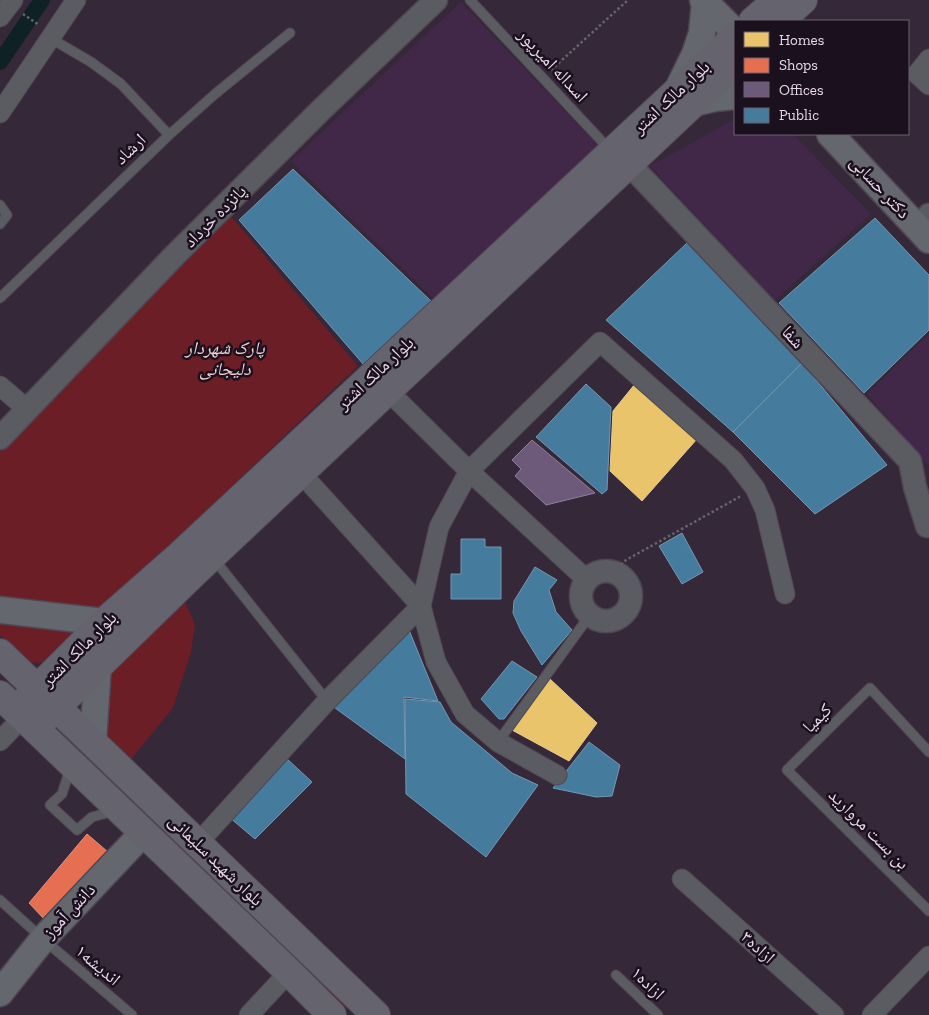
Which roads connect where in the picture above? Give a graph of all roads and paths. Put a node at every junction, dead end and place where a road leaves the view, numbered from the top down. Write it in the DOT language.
graph roads {
  1 [pos="76,0"];
  2 [pos="436,0"];
  3 [pos="470,0"];
  4 [pos="628,0"];
  5 [pos="777,0"];
  6 [pos="802,0"];
  7 [pos="705,1"];
  8 [pos="8,7"];
  9 [pos="754,20"];
  10 [pos="781,20"];
  11 [pos="734,31"];
  12 [pos="290,32"];
  13 [pos="52,37"];
  14 [pos="734,38"];
  15 [pos="929,59"];
  16 [pos="734,65"];
  17 [pos="542,78"];
  18 [pos="929,85"];
  19 [pos="734,96"];
  20 [pos="685,97"];
  21 [pos="0,113"];
  22 [pos="169,135"];
  23 [pos="831,135"];
  24 [pos="621,158"];
  25 [pos="0,205"];
  26 [pos="0,224"];
  27 [pos="925,228"];
  28 [pos="0,298"];
  29 [pos="0,386"];
  30 [pos="387,390"];
  31 [pos="28,410"];
  32 [pos="0,438"];
  33 [pos="469,471"];
  34 [pos="300,472"];
  35 [pos="755,488"];
  36 [pos="927,526"];
  37 [pos="195,562"];
  38 [pos="614,572"];
  39 [pos="587,580"];
  40 [pos="785,594"];
  41 [pos="421,606"];
  42 [pos="0,610"];
  43 [pos="590,616"];
  44 [pos="104,622"];
  45 [pos="0,653"];
  46 [pos="98,666"];
  47 [pos="46,699"];
  48 [pos="327,701"];
  49 [pos="19,712"];
  50 [pos="0,741"];
  51 [pos="93,742"];
  52 [pos="498,742"];
  53 [pos="929,752"];
  54 [pos="72,764"];
  55 [pos="786,770"];
  56 [pos="557,775"];
  57 [pos="119,810"];
  58 [pos="144,834"];
  59 [pos="198,843"];
  60 [pos="682,878"];
  61 [pos="0,900"];
  62 [pos="929,911"];
  63 [pos="43,939"];
  64 [pos="929,956"];
  65 [pos="289,972"];
  66 [pos="616,975"];
  67 [pos="0,993"];
  68 [pos="370,1013"];
  69 [pos="132,1015"];
  70 [pos="249,1015"];
  71 [pos="332,1015"];
  72 [pos="658,1015"];
  73 [pos="834,1015"];
  74 [pos="872,1015"];
  1 -- 13 [label="street"];
  2 -- 31 [label="street, پانزده خرداد"];
  3 -- 17 [label="lane, اسداله امیرپور"];
  4 -- 17 [label="path"];
  5 -- 9 [label="main road"];
  6 -- 10 [label="main road"];
  7 -- 11 [label="main road"];
  7 -- 20 [label="main road"];
  8 -- 13 [label="path"];
  12 -- 22 [label="lane, ارشاد"];
  13 -- 21 [label="street"];
  13 -- 22 [label="lane"];
  14 -- 20 [label="main road, بلوار مالک اشتر"];
  15 -- 18 [label="street"];
  16 -- 20 [label="main road, بلوار مالک اشتر"];
  17 -- 24 [label="lane, اسداله امیرپور"];
  19 -- 20 [label="main road"];
  20 -- 24 [label="main road, بلوار مالک اشتر"];
  22 -- 28 [label="lane, ارشاد"];
  23 -- 27 [label="main road, دکتر حسابی"];
  24 -- 30 [label="main road, بلوار مالک اشتر"];
  24 -- 36 [label="street, شفا"];
  24 -- 37 [label="main road, بلوار مالک اشتر"];
  25 -- 26 [label="lane"];
  29 -- 31 [label="street"];
  30 -- 33 [label="street"];
  30 -- 34 [label="main road, بلوار مالک اشتر"];
  31 -- 32 [label="street, پانزده خرداد"];
  33 -- 35 [label="street"];
  33 -- 39 [label="street"];
  33 -- 41 [label="street"];
  34 -- 37 [label="main road, بلوار مالک اشتر"];
  34 -- 41 [label="street"];
  35 -- 38 [label="path"];
  35 -- 40 [label="street"];
  37 -- 44 [label="main road, بلوار مالک اشتر"];
  37 -- 46 [label="main road, بلوار مالک اشتر"];
  37 -- 48 [label="lane"];
  38 -- 39 [label="street"];
  38 -- 43 [label="street"];
  39 -- 43 [label="street"];
  41 -- 48 [label="street"];
  41 -- 52 [label="street"];
  42 -- 44 [label="main road"];
  43 -- 52 [label="lane"];
  44 -- 47 [label="main road, بلوار مالک اشتر"];
  45 -- 47 [label="main road, بلوار شهید سلیمانی"];
  46 -- 47 [label="main road, بلوار مالک اشتر"];
  46 -- 51 [label="main road"];
  47 -- 49 [label="main road, بلوار مالک اشتر"];
  47 -- 51 [label="main road, بلوار شهید سلیمانی"];
  48 -- 59 [label="street"];
  49 -- 50 [label="street"];
  49 -- 54 [label="main road, بلوار شهید سلیمانی"];
  51 -- 59 [label="main road, بلوار شهید سلیمانی"];
  52 -- 56 [label="street"];
  53 -- 55 [label="lane, کیمیا"];
  54 -- 57 [label="main road, بلوار شهید سلیمانی"];
  54 -- 57 [label="lane"];
  55 -- 62 [label="lane, بن بست مروارید"];
  57 -- 58 [label="main road, بلوار شهید سلیمانی"];
  58 -- 63 [label="main road, دانش آموز"];
  58 -- 65 [label="main road, بلوار شهید سلیمانی"];
  59 -- 68 [label="main road, بلوار شهید سلیمانی"];
  60 -- 73 [label="street, ازاده۳"];
  61 -- 63 [label="lane, اندیشه۱"];
  63 -- 67 [label="main road, دانش آموز"];
  63 -- 69 [label="lane, اندیشه۱"];
  64 -- 74 [label="street"];
  65 -- 70 [label="street"];
  65 -- 71 [label="main road, بلوار شهید سلیمانی"];
  66 -- 72 [label="lane, ازاده۱"];
}
